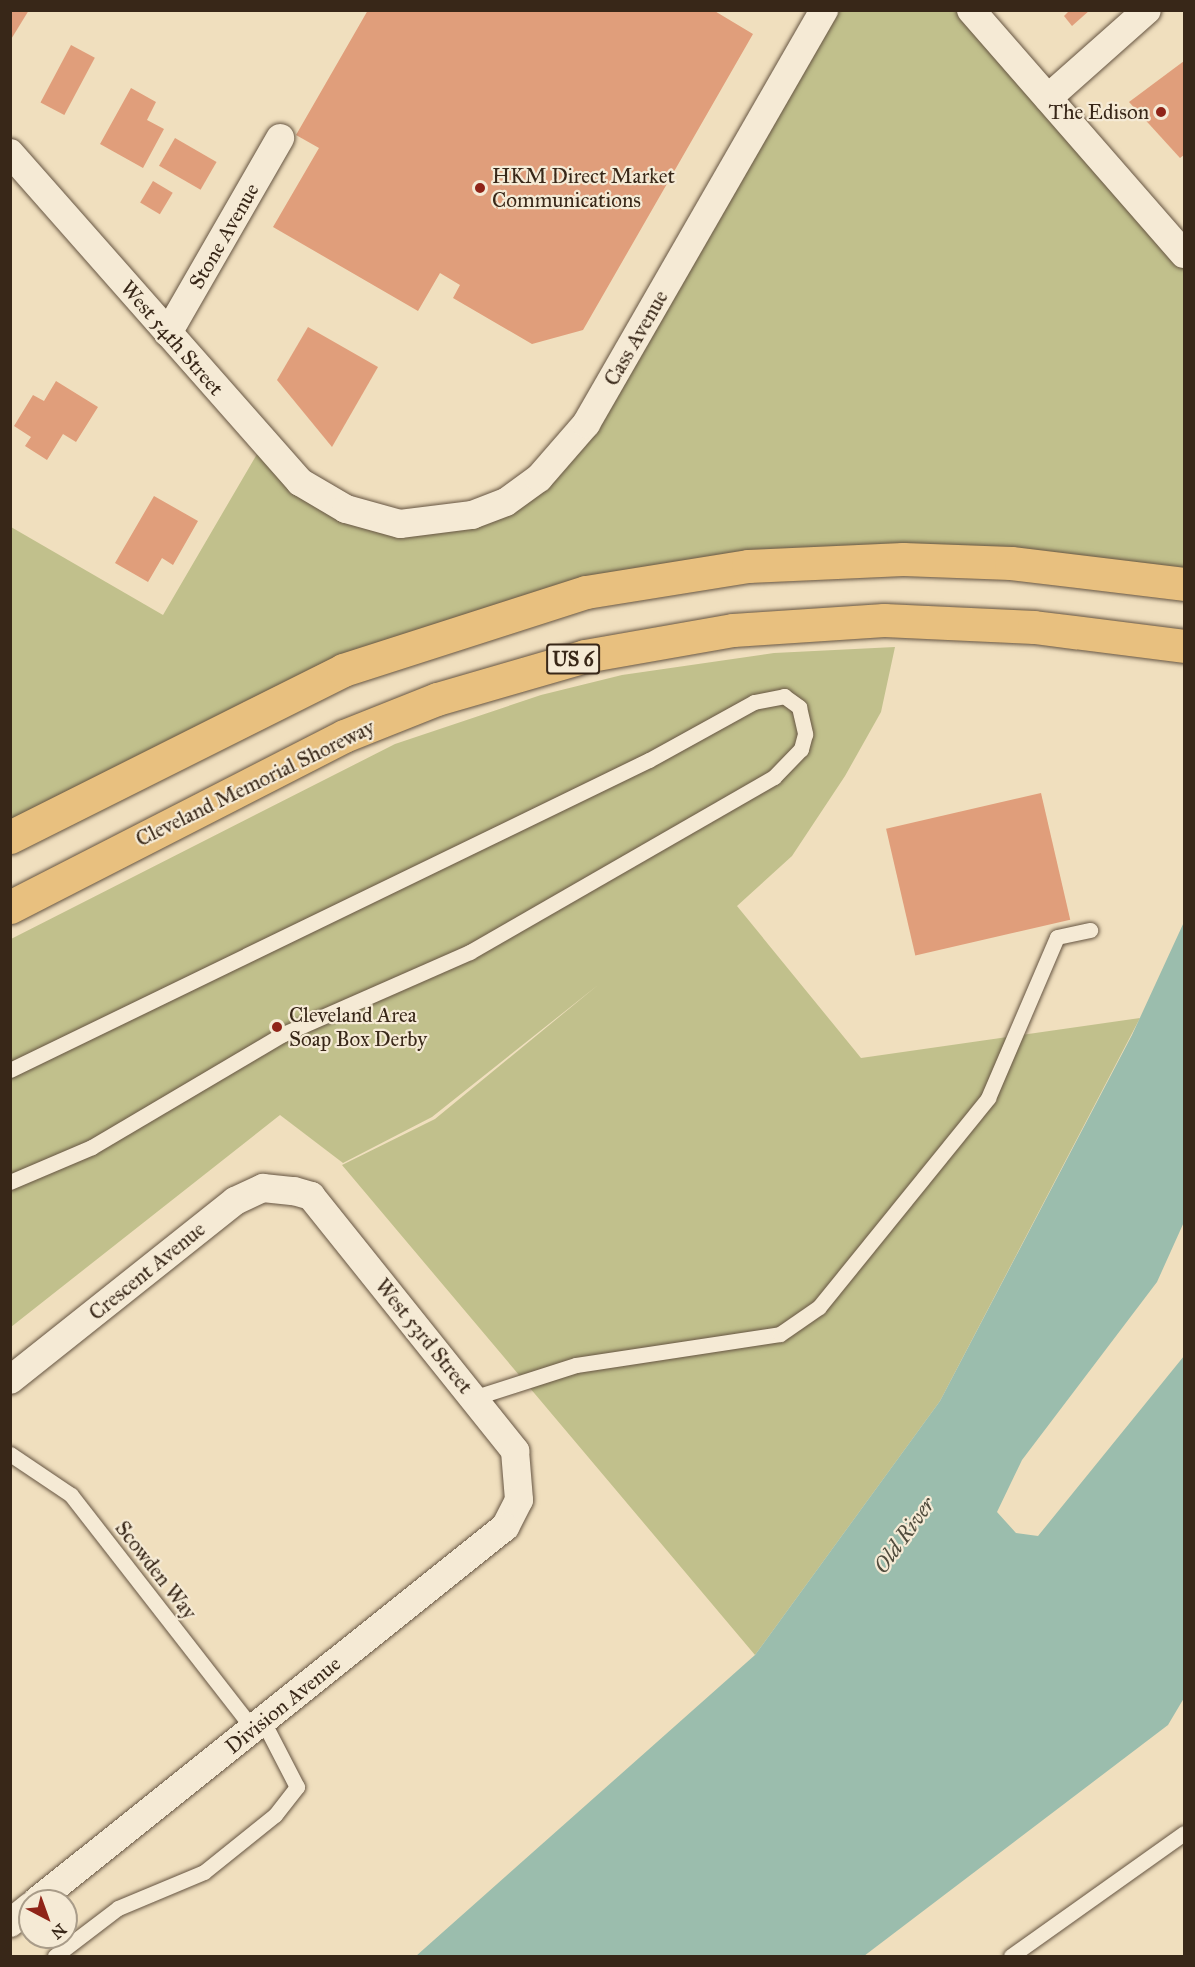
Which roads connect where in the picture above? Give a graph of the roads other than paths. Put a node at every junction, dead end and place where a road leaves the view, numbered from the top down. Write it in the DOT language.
graph roads {
  1 [pos="824,10"];
  2 [pos="971,10"];
  3 [pos="1147,10"];
  4 [pos="1048,98"];
  5 [pos="280,138"];
  6 [pos="10,153"];
  7 [pos="1185,254"];
  8 [pos="168,333"];
  9 [pos="346,509"];
  10 [pos="1185,584"];
  11 [pos="1185,646"];
  12 [pos="10,837"];
  13 [pos="10,907"];
  14 [pos="1090,930"];
  15 [pos="10,1070"];
  16 [pos="10,1182"];
  17 [pos="294,1191"];
  18 [pos="10,1380"];
  19 [pos="473,1398"];
  20 [pos="10,1454"];
  21 [pos="519,1500"];
  22 [pos="258,1725"];
  23 [pos="1185,1833"];
  24 [pos="53,1889"];
  25 [pos="55,1956"];
  26 [pos="1011,1956"];
  1 -- 9 [label="street, Cass Avenue"];
  2 -- 4 [label="street"];
  3 -- 4 [label="street"];
  4 -- 7 [label="street"];
  5 -- 8 [label="street, Stone Avenue"];
  6 -- 8 [label="street, West 54th Street"];
  8 -- 9 [label="street, West 54th Street"];
  10 -- 12 [label="highway"];
  11 -- 13 [label="highway, Cleveland Memorial Shoreway / US 6"];
  14 -- 19 [label="lane"];
  15 -- 16 [label="lane"];
  17 -- 18 [label="street, Crescent Avenue"];
  17 -- 19 [label="street, West 53rd Street"];
  19 -- 21 [label="street, West 53rd Street"];
  20 -- 22 [label="lane, Scowden Way"];
  21 -- 22 [label="street, Division Avenue"];
  22 -- 24 [label="street, Division Avenue"];
  22 -- 25 [label="lane, Scowden Way"];
  23 -- 26 [label="lane"];
}
